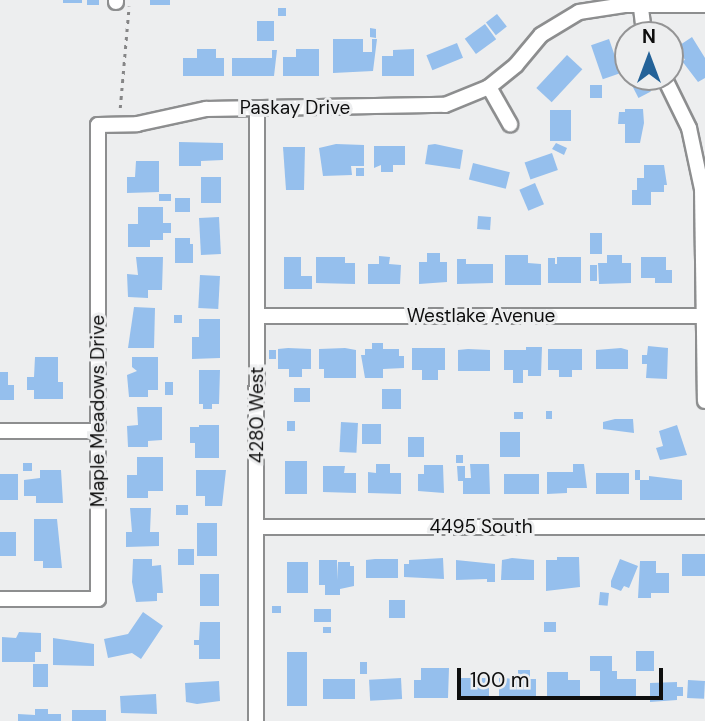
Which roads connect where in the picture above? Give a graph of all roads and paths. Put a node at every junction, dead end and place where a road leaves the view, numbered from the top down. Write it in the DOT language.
graph roads {
  1 [pos="640,2"];
  2 [pos="121,3"];
  3 [pos="705,5"];
  4 [pos="642,21"];
  5 [pos="489,87"];
  6 [pos="672,91"];
  7 [pos="120,108"];
  8 [pos="257,109"];
  9 [pos="510,124"];
  10 [pos="99,125"];
  11 [pos="257,316"];
  12 [pos="705,316"];
  13 [pos="705,401"];
  14 [pos="0,431"];
  15 [pos="98,431"];
  16 [pos="256,527"];
  17 [pos="705,527"];
  18 [pos="0,599"];
  19 [pos="256,721"];
  1 -- 3 [label="street, Paskay Drive"];
  1 -- 4 [label="street"];
  1 -- 5 [label="street, Paskay Drive"];
  2 -- 7 [label="path"];
  5 -- 8 [label="street, Paskay Drive"];
  5 -- 9 [label="street"];
  6 -- 12 [label="street"];
  8 -- 10 [label="street, Paskay Drive"];
  8 -- 11 [label="street, 4280 West"];
  10 -- 15 [label="street, Maple Meadows Drive"];
  11 -- 12 [label="street, Westlake Avenue"];
  11 -- 16 [label="street, 4280 West"];
  12 -- 13 [label="street"];
  14 -- 15 [label="street"];
  15 -- 18 [label="street, Maple Meadows Drive"];
  16 -- 17 [label="street, 4495 South"];
  16 -- 19 [label="street, 4280 West"];
}
